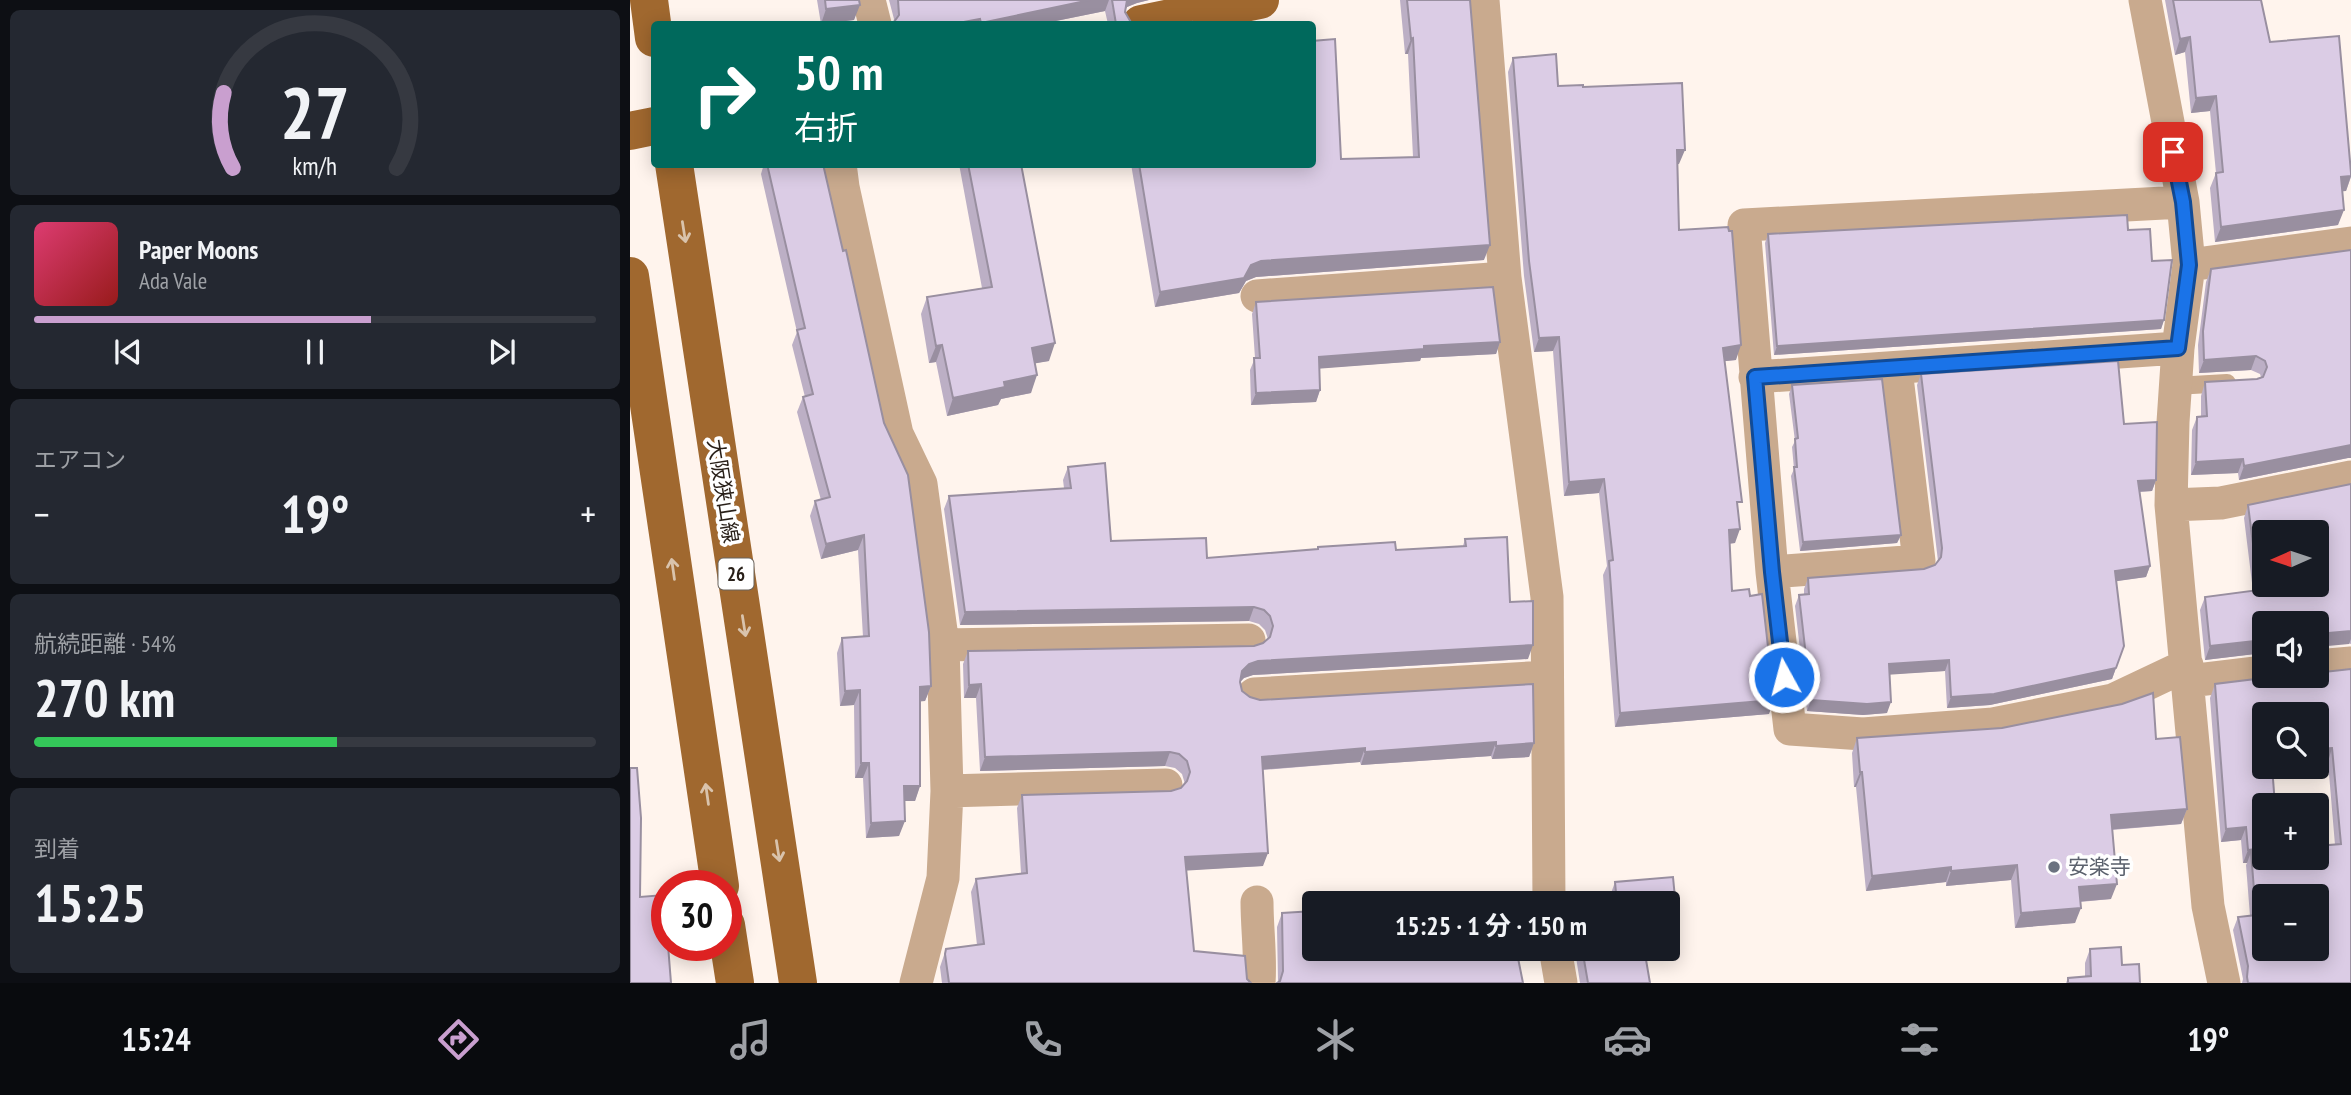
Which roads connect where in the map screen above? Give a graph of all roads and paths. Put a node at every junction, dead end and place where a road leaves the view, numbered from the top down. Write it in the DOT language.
graph roads {
  1 [pos="649,0"];
  2 [pos="869,0"];
  3 [pos="1483,0"];
  4 [pos="2145,0"];
  5 [pos="1242,1"];
  6 [pos="652,21"];
  7 [pos="874,21"];
  8 [pos="1155,21"];
  9 [pos="651,127"];
  10 [pos="630,131"];
  11 [pos="675,168"];
  12 [pos="841,168"];
  13 [pos="2183,202"];
  14 [pos="2351,243"];
  15 [pos="2189,265"];
  16 [pos="630,276"];
  17 [pos="1505,278"];
  18 [pos="1257,296"];
  19 [pos="2178,348"];
  20 [pos="1896,369"];
  21 [pos="1755,377"];
  22 [pos="2238,382"];
  23 [pos="2175,386"];
  24 [pos="2351,477"];
  25 [pos="2171,505"];
  26 [pos="1772,572"];
  27 [pos="1249,640"];
  28 [pos="943,645"];
  29 [pos="2351,663"];
  30 [pos="2329,665"];
  31 [pos="2188,673"];
  32 [pos="2252,673"];
  33 [pos="1547,677"];
  34 [pos="1254,694"];
  35 [pos="1166,785"];
  36 [pos="947,791"];
  37 [pos="718,870"];
  38 [pos="1549,891"];
  39 [pos="1257,902"];
  40 [pos="732,961"];
  41 [pos="1557,961"];
  42 [pos="735,983"];
  43 [pos="798,983"];
  44 [pos="916,983"];
  45 [pos="1259,983"];
  46 [pos="1561,983"];
  47 [pos="2224,983"];
  1 -- 6 [label="main road"];
  2 -- 7 [label="street"];
  3 -- 17 [label="street"];
  4 -- 13 [label="street"];
  5 -- 8 [label="main road"];
  9 -- 10 [label="main road"];
  11 -- 43 [label="main road, 大阪狭山線 / 26, one-way"];
  12 -- 28 [label="street"];
  13 -- 15 [label="street"];
  13 -- 21 [label="street"];
  14 -- 15 [label="street"];
  15 -- 19 [label="street"];
  37 -- 16 [label="main road, one-way"];
  17 -- 18 [label="street"];
  17 -- 33 [label="street"];
  19 -- 20 [label="street"];
  19 -- 23 [label="street"];
  20 -- 21 [label="street"];
  20 -- 26 [label="street"];
  21 -- 26 [label="street"];
  22 -- 23 [label="lane"];
  23 -- 25 [label="street"];
  24 -- 25 [label="street"];
  25 -- 31 [label="street"];
  26 -- 31 [label="street"];
  27 -- 28 [label="street"];
  28 -- 36 [label="street"];
  29 -- 30 [label="street"];
  31 -- 32 [label="street"];
  31 -- 47 [label="street"];
  33 -- 34 [label="street"];
  33 -- 38 [label="street"];
  35 -- 36 [label="street"];
  36 -- 44 [label="street"];
  39 -- 45 [label="street"];
  40 -- 42 [label="main road"];
  41 -- 46 [label="street"];
}
